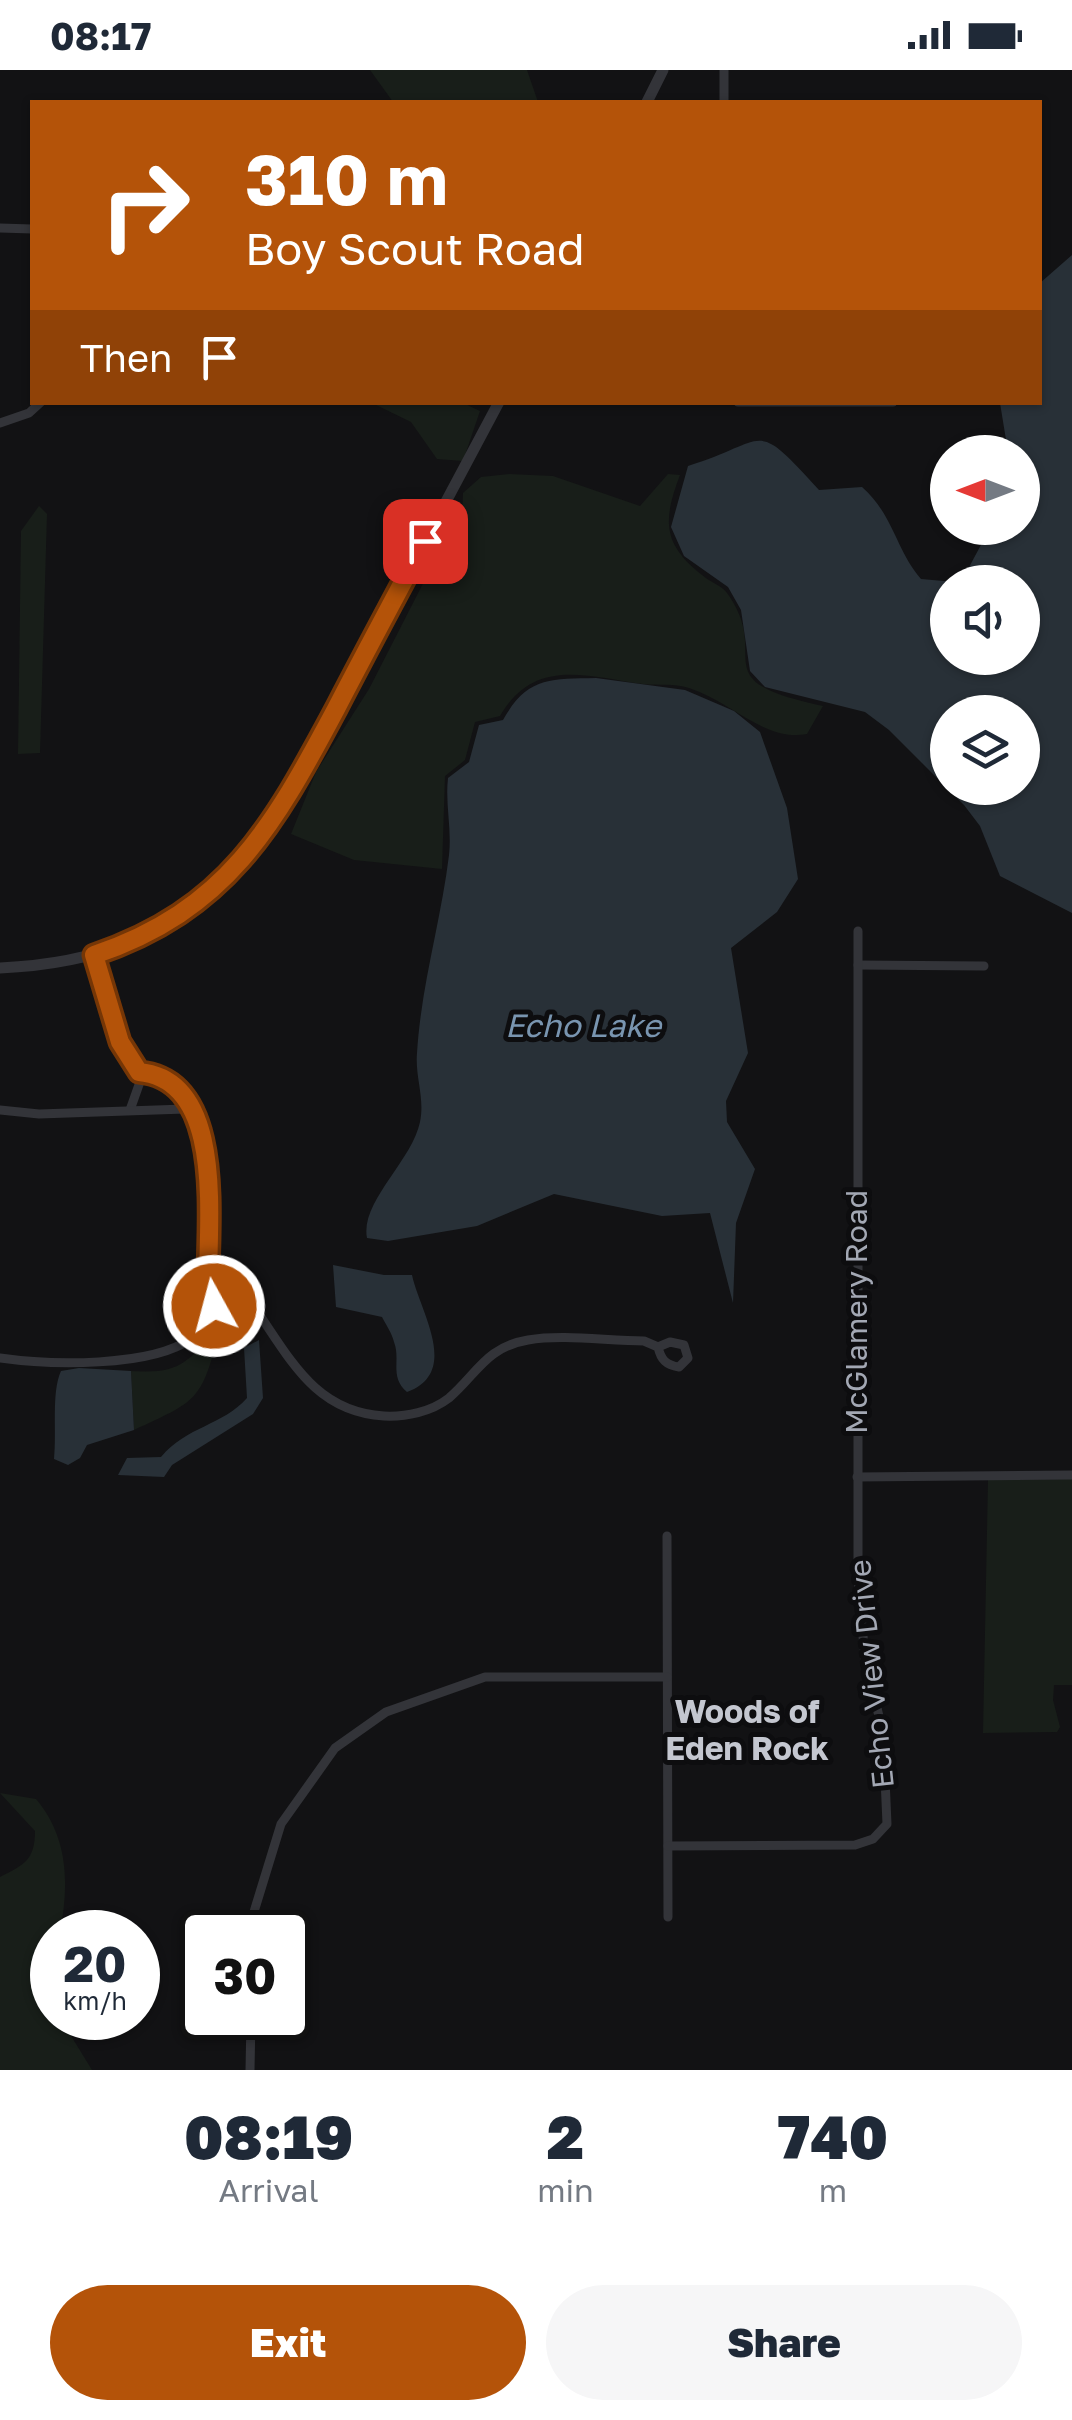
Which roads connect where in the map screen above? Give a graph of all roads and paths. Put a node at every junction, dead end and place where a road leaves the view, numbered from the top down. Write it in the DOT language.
graph roads {
  1 [pos="663,70"];
  2 [pos="724,70"];
  3 [pos="648,100"];
  4 [pos="724,100"];
  5 [pos="0,228"];
  6 [pos="30,229"];
  7 [pos="38,405"];
  8 [pos="497,405"];
  9 [pos="0,423"];
  10 [pos="858,932"];
  11 [pos="94,955"];
  12 [pos="858,964"];
  13 [pos="984,966"];
  14 [pos="0,968"];
  15 [pos="139,1072"];
  16 [pos="0,1110"];
  17 [pos="130,1110"];
  18 [pos="190,1110"];
  19 [pos="214,1306"];
  20 [pos="658,1347"];
  21 [pos="0,1358"];
  22 [pos="1072,1475"];
  23 [pos="857,1477"];
  24 [pos="667,1536"];
  25 [pos="668,1677"];
  26 [pos="668,1846"];
  27 [pos="255,1910"];
  28 [pos="668,1917"];
  29 [pos="251,2040"];
  30 [pos="250,2070"];
  1 -- 3 [label="street"];
  2 -- 4 [label="street"];
  5 -- 6 [label="street"];
  7 -- 9 [label="street"];
  8 -- 11 [label="street"];
  10 -- 12 [label="street, McGlamery Road"];
  11 -- 14 [label="street"];
  11 -- 15 [label="street"];
  12 -- 13 [label="street"];
  12 -- 23 [label="street, McGlamery Road"];
  15 -- 17 [label="street"];
  15 -- 18 [label="street"];
  16 -- 17 [label="street"];
  17 -- 18 [label="street"];
  18 -- 19 [label="street"];
  19 -- 20 [label="street"];
  19 -- 21 [label="street"];
  22 -- 23 [label="street, McGlamery Road"];
  23 -- 26 [label="street, Echo View Drive"];
  24 -- 25 [label="street"];
  25 -- 26 [label="street"];
  25 -- 27 [label="street"];
  26 -- 28 [label="street"];
  29 -- 30 [label="street"];
}
